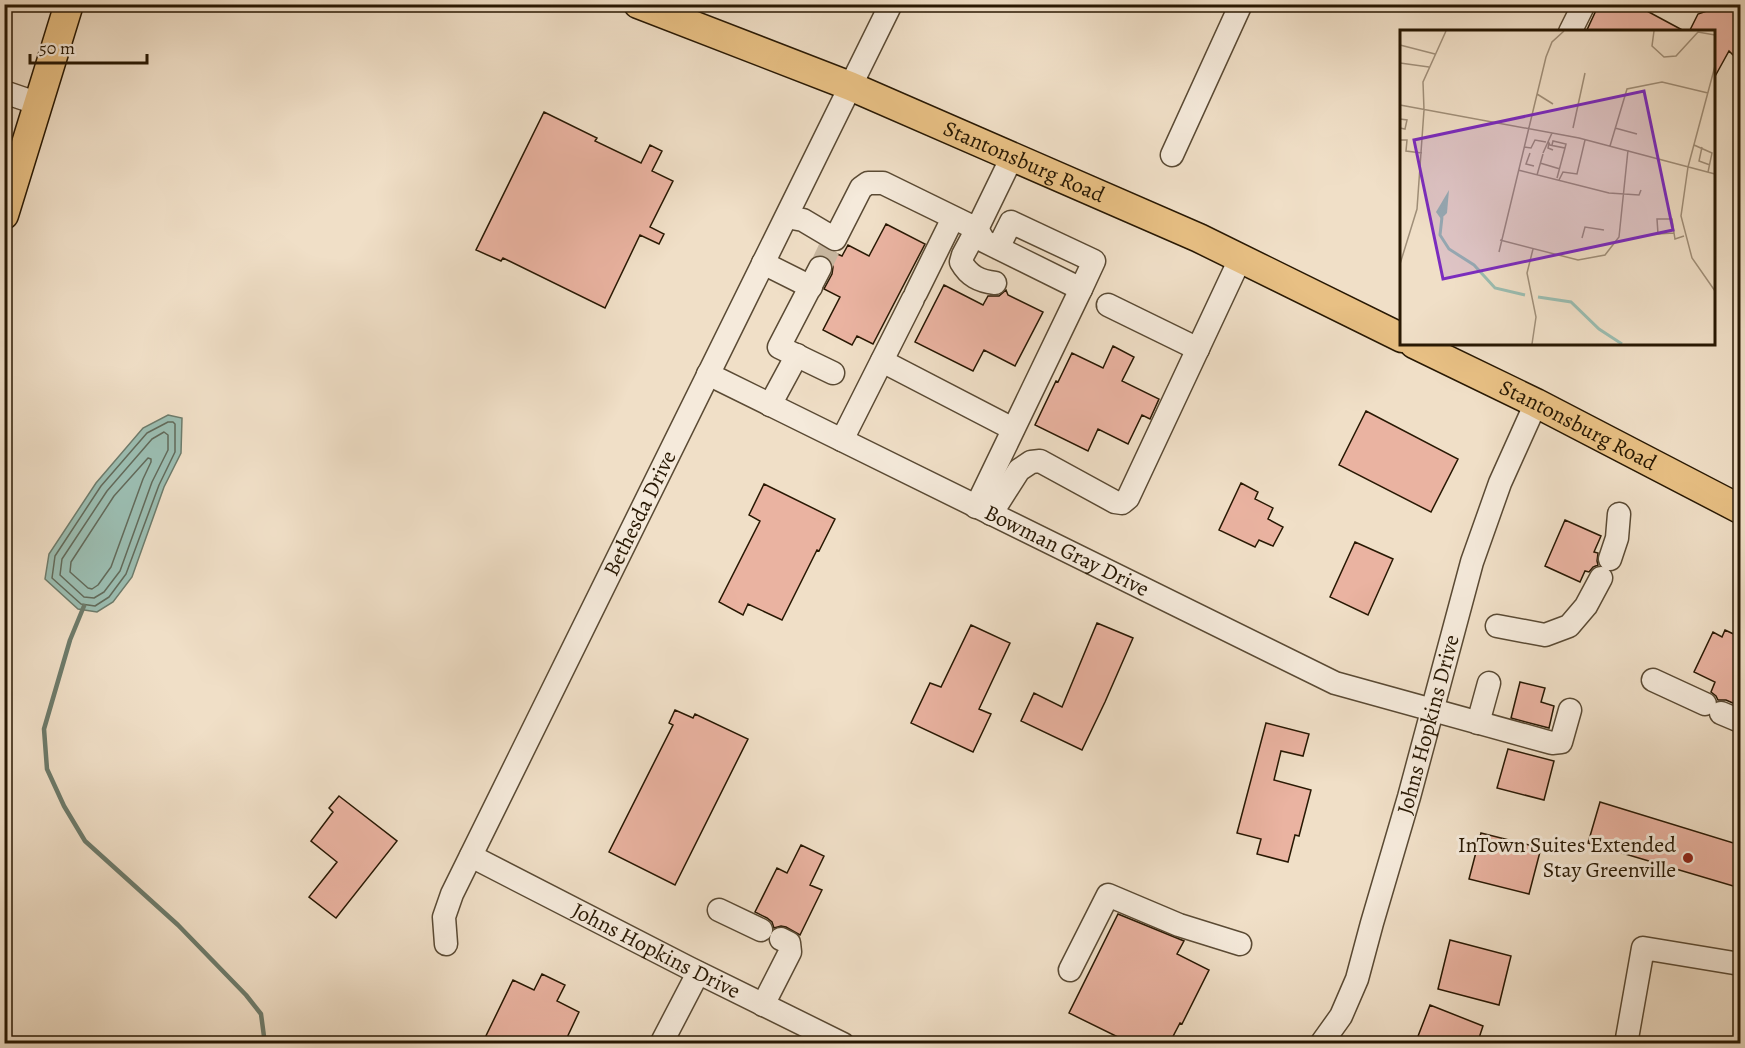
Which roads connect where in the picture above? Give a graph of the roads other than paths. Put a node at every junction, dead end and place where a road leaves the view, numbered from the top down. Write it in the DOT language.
graph roads {
  1 [pos="69,4"];
  2 [pos="638,4"];
  3 [pos="891,4"];
  4 [pos="1241,4"];
  5 [pos="1584,4"];
  6 [pos="1571,30"];
  7 [pos="850,86"];
  8 [pos="4,92"];
  9 [pos="39,104"];
  10 [pos="1172,155"];
  11 [pos="1012,157"];
  12 [pos="4,215"];
  13 [pos="786,217"];
  14 [pos="953,218"];
  15 [pos="977,229"];
  16 [pos="998,248"];
  17 [pos="1019,259"];
  18 [pos="1240,259"];
  19 [pos="824,261"];
  20 [pos="763,263"];
  21 [pos="1081,289"];
  22 [pos="1108,305"];
  23 [pos="1400,338"];
  24 [pos="1416,345"];
  25 [pos="1198,349"];
  26 [pos="797,355"];
  27 [pos="882,361"];
  28 [pos="833,373"];
  29 [pos="708,374"];
  30 [pos="1536,403"];
  31 [pos="770,405"];
  32 [pos="1013,429"];
  33 [pos="842,440"];
  34 [pos="1740,509"];
  35 [pos="984,510"];
  36 [pos="1619,514"];
  37 [pos="1497,626"];
  38 [pos="1653,680"];
  39 [pos="1489,683"];
  40 [pos="1570,710"];
  41 [pos="1433,711"];
  42 [pos="1722,713"];
  43 [pos="1478,723"];
  44 [pos="471,856"];
  45 [pos="719,910"];
  46 [pos="446,944"];
  47 [pos="1240,944"];
  48 [pos="1740,964"];
  49 [pos="1070,970"];
  50 [pos="698,973"];
  51 [pos="763,1005"];
  52 [pos="661,1044"];
  53 [pos="843,1044"];
  54 [pos="1321,1044"];
  55 [pos="1626,1044"];
  1 -- 9 [label="main road"];
  2 -- 7 [label="main road, Stantonsburg Road"];
  3 -- 7 [label="street, Bethesda Drive"];
  4 -- 10 [label="street"];
  5 -- 6 [label="street"];
  7 -- 11 [label="main road, Stantonsburg Road"];
  7 -- 13 [label="street, Bethesda Drive"];
  8 -- 9 [label="street"];
  9 -- 12 [label="main road"];
  11 -- 15 [label="street"];
  11 -- 18 [label="main road, Stantonsburg Road"];
  13 -- 19 [label="street"];
  13 -- 20 [label="street, Bethesda Drive"];
  14 -- 15 [label="street"];
  14 -- 19 [label="street"];
  14 -- 27 [label="street"];
  15 -- 16 [label="street"];
  15 -- 17 [label="street"];
  16 -- 17 [label="street"];
  16 -- 21 [label="street"];
  17 -- 21 [label="street"];
  18 -- 23 [label="main road, Stantonsburg Road"];
  18 -- 25 [label="street"];
  19 -- 20 [label="street"];
  19 -- 26 [label="street"];
  20 -- 29 [label="street, Bethesda Drive"];
  21 -- 32 [label="street"];
  22 -- 25 [label="street"];
  24 -- 30 [label="main road, Stantonsburg Road"];
  25 -- 35 [label="street"];
  26 -- 28 [label="street"];
  26 -- 31 [label="street"];
  27 -- 32 [label="street"];
  27 -- 33 [label="street"];
  29 -- 31 [label="street, Bowman Gray Drive"];
  29 -- 44 [label="street, Bethesda Drive"];
  30 -- 34 [label="main road, Stantonsburg Road"];
  30 -- 41 [label="street, Johns Hopkins Drive"];
  31 -- 33 [label="street, Bowman Gray Drive"];
  32 -- 35 [label="street"];
  33 -- 35 [label="street, Bowman Gray Drive"];
  35 -- 41 [label="street, Bowman Gray Drive"];
  36 -- 37 [label="street"];
  38 -- 42 [label="street"];
  39 -- 43 [label="street"];
  40 -- 43 [label="street, Bowman Gray Drive"];
  41 -- 43 [label="street, Bowman Gray Drive"];
  41 -- 54 [label="street, Johns Hopkins Drive"];
  44 -- 46 [label="street, Bethesda Drive"];
  44 -- 50 [label="street, Johns Hopkins Drive"];
  45 -- 51 [label="street"];
  47 -- 49 [label="street"];
  48 -- 55 [label="street"];
  50 -- 51 [label="street, Johns Hopkins Drive"];
  50 -- 52 [label="street"];
  51 -- 53 [label="street, Johns Hopkins Drive"];
}
